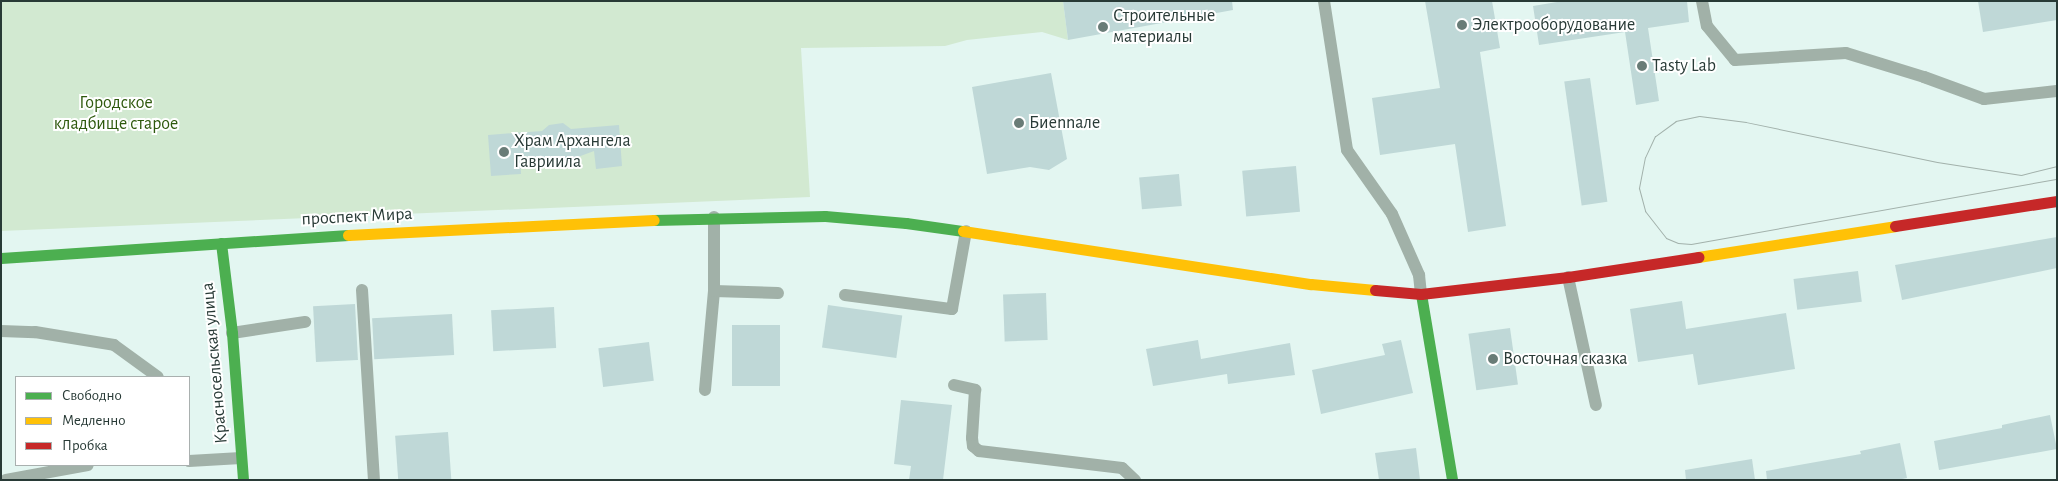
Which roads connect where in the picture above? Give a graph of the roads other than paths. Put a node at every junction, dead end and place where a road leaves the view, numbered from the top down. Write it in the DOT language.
graph roads {
  1 [pos="1324,1"];
  2 [pos="1702,1"];
  3 [pos="2057,92"];
  4 [pos="2057,201"];
  5 [pos="714,217"];
  6 [pos="966,231"];
  7 [pos="221,243"];
  8 [pos="1,258"];
  9 [pos="1568,277"];
  10 [pos="362,290"];
  11 [pos="714,291"];
  12 [pos="778,293"];
  13 [pos="1421,294"];
  14 [pos="845,295"];
  15 [pos="305,322"];
  16 [pos="1,331"];
  17 [pos="232,333"];
  18 [pos="157,376"];
  19 [pos="954,385"];
  20 [pos="705,390"];
  21 [pos="1596,405"];
  22 [pos="241,458"];
  23 [pos="190,461"];
  24 [pos="83,466"];
  25 [pos="6,480"];
  26 [pos="243,480"];
  27 [pos="374,480"];
  28 [pos="1135,480"];
  29 [pos="1452,480"];
  1 -- 13 [label="lane"];
  2 -- 3 [label="lane"];
  4 -- 9 [label="main road, проспект Мира"];
  5 -- 6 [label="main road, проспект Мира"];
  5 -- 7 [label="main road, проспект Мира"];
  5 -- 11 [label="lane"];
  6 -- 13 [label="main road, проспект Мира"];
  6 -- 14 [label="lane"];
  7 -- 8 [label="main road, проспект Мира"];
  7 -- 17 [label="main road, Красносельская улица"];
  9 -- 13 [label="main road, проспект Мира"];
  9 -- 21 [label="lane"];
  10 -- 27 [label="lane"];
  11 -- 12 [label="lane"];
  11 -- 20 [label="lane"];
  13 -- 29 [label="main road"];
  15 -- 17 [label="lane"];
  16 -- 18 [label="lane"];
  17 -- 22 [label="main road, Красносельская улица"];
  19 -- 28 [label="lane"];
  22 -- 23 [label="lane"];
  22 -- 26 [label="main road, Красносельская улица"];
  24 -- 25 [label="lane"];
}
